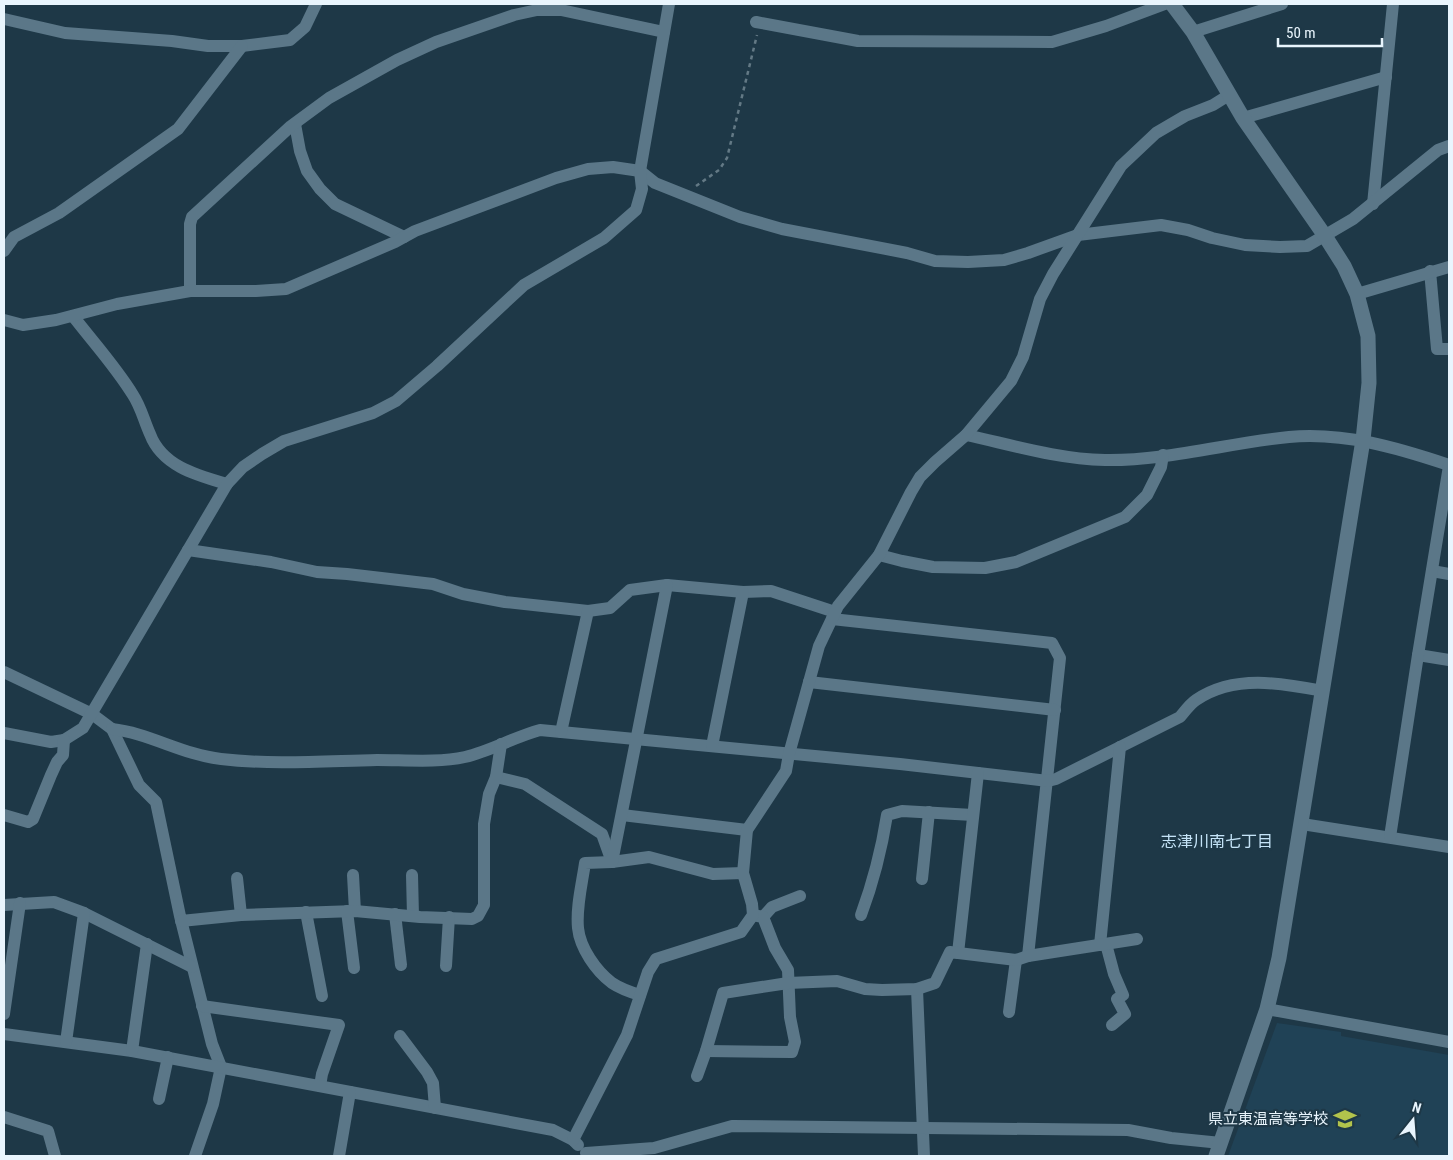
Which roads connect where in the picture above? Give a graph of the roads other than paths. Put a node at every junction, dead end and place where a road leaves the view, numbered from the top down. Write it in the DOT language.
graph roads {
  1 [pos="316,4"];
  2 [pos="669,4"];
  3 [pos="1165,4"];
  4 [pos="1172,4"];
  5 [pos="1282,4"];
  6 [pos="1393,4"];
  7 [pos="1250,8"];
  8 [pos="4,19"];
  9 [pos="756,22"];
  10 [pos="664,32"];
  11 [pos="1193,32"];
  12 [pos="242,46"];
  13 [pos="1386,77"];
  14 [pos="1229,95"];
  15 [pos="1243,118"];
  16 [pos="294,124"];
  17 [pos="1449,146"];
  18 [pos="640,171"];
  19 [pos="1373,204"];
  20 [pos="1078,234"];
  21 [pos="1325,236"];
  22 [pos="404,237"];
  23 [pos="4,251"];
  24 [pos="1449,267"];
  25 [pos="1430,271"];
  26 [pos="190,291"];
  27 [pos="1357,294"];
  28 [pos="73,316"];
  29 [pos="4,320"];
  30 [pos="1449,349"];
  31 [pos="966,434"];
  32 [pos="1363,440"];
  33 [pos="1163,455"];
  34 [pos="1449,466"];
  35 [pos="226,484"];
  36 [pos="188,550"];
  37 [pos="880,555"];
  38 [pos="1432,571"];
  39 [pos="1449,574"];
  40 [pos="668,585"];
  41 [pos="743,592"];
  42 [pos="588,611"];
  43 [pos="833,616"];
  44 [pos="1418,655"];
  45 [pos="1449,660"];
  46 [pos="4,672"];
  47 [pos="809,682"];
  48 [pos="1323,691"];
  49 [pos="1054,710"];
  50 [pos="92,714"];
  51 [pos="112,730"];
  52 [pos="561,732"];
  53 [pos="4,733"];
  54 [pos="637,739"];
  55 [pos="64,740"];
  56 [pos="501,744"];
  57 [pos="712,746"];
  58 [pos="1120,747"];
  59 [pos="789,754"];
  60 [pos="978,772"];
  61 [pos="496,777"];
  62 [pos="1048,781"];
  63 [pos="930,812"];
  64 [pos="4,815"];
  65 [pos="622,815"];
  66 [pos="973,815"];
  67 [pos="1302,824"];
  68 [pos="746,830"];
  69 [pos="1390,837"];
  70 [pos="1449,846"];
  71 [pos="612,862"];
  72 [pos="743,872"];
  73 [pos="353,875"];
  74 [pos="412,875"];
  75 [pos="237,878"];
  76 [pos="922,879"];
  77 [pos="800,896"];
  78 [pos="20,903"];
  79 [pos="4,905"];
  80 [pos="351,911"];
  81 [pos="306,912"];
  82 [pos="84,913"];
  83 [pos="395,914"];
  84 [pos="241,915"];
  85 [pos="861,915"];
  86 [pos="413,916"];
  87 [pos="758,916"];
  88 [pos="448,917"];
  89 [pos="181,921"];
  90 [pos="1137,939"];
  91 [pos="147,944"];
  92 [pos="1103,944"];
  93 [pos="958,953"];
  94 [pos="1028,956"];
  95 [pos="1016,960"];
  96 [pos="401,964"];
  97 [pos="446,966"];
  98 [pos="192,967"];
  99 [pos="354,968"];
  100 [pos="788,983"];
  101 [pos="917,989"];
  102 [pos="640,995"];
  103 [pos="322,996"];
  104 [pos="202,1006"];
  105 [pos="1267,1009"];
  106 [pos="1009,1012"];
  107 [pos="4,1014"];
  108 [pos="1112,1025"];
  109 [pos="4,1034"];
  110 [pos="400,1036"];
  111 [pos="66,1042"];
  112 [pos="1449,1042"];
  113 [pos="132,1050"];
  114 [pos="706,1051"];
  115 [pos="168,1057"];
  116 [pos="221,1067"];
  117 [pos="697,1076"];
  118 [pos="320,1086"];
  119 [pos="350,1092"];
  120 [pos="159,1099"];
  121 [pos="434,1108"];
  122 [pos="4,1117"];
  123 [pos="924,1128"];
  124 [pos="573,1140"];
  125 [pos="1218,1150"];
  126 [pos="588,1155"];
  127 [pos="55,1156"];
  128 [pos="195,1156"];
  129 [pos="339,1156"];
  130 [pos="924,1156"];
  1 -- 12 [label="street"];
  2 -- 10 [label="street"];
  3 -- 9 [label="street"];
  4 -- 11 [label="street"];
  5 -- 7 [label="street"];
  6 -- 13 [label="street"];
  7 -- 11 [label="street"];
  8 -- 12 [label="street"];
  10 -- 16 [label="street"];
  10 -- 18 [label="street"];
  11 -- 14 [label="street"];
  12 -- 23 [label="street"];
  13 -- 15 [label="street"];
  13 -- 19 [label="street"];
  14 -- 15 [label="street"];
  14 -- 20 [label="street"];
  15 -- 21 [label="street"];
  16 -- 22 [label="street"];
  16 -- 26 [label="street"];
  17 -- 19 [label="street"];
  18 -- 20 [label="street"];
  18 -- 22 [label="street"];
  18 -- 35 [label="street"];
  19 -- 21 [label="street"];
  20 -- 21 [label="street"];
  20 -- 31 [label="street"];
  21 -- 27 [label="street"];
  22 -- 26 [label="street"];
  24 -- 25 [label="street"];
  25 -- 27 [label="street"];
  25 -- 30 [label="street"];
  26 -- 28 [label="street"];
  27 -- 32 [label="street"];
  28 -- 29 [label="street"];
  28 -- 35 [label="street"];
  31 -- 33 [label="street"];
  31 -- 37 [label="street"];
  32 -- 33 [label="street"];
  32 -- 34 [label="street"];
  32 -- 48 [label="street"];
  33 -- 37 [label="street"];
  34 -- 38 [label="street"];
  35 -- 36 [label="street"];
  36 -- 42 [label="street"];
  36 -- 50 [label="street"];
  37 -- 43 [label="street"];
  38 -- 39 [label="street"];
  38 -- 44 [label="street"];
  40 -- 41 [label="street"];
  40 -- 42 [label="street"];
  40 -- 54 [label="street"];
  41 -- 43 [label="street"];
  41 -- 57 [label="street"];
  42 -- 52 [label="street"];
  43 -- 47 [label="street"];
  43 -- 49 [label="street"];
  44 -- 45 [label="street"];
  44 -- 69 [label="street"];
  46 -- 50 [label="street"];
  47 -- 49 [label="street"];
  47 -- 59 [label="street"];
  48 -- 58 [label="street"];
  48 -- 67 [label="street"];
  49 -- 62 [label="street"];
  50 -- 51 [label="street"];
  50 -- 55 [label="street"];
  51 -- 56 [label="street"];
  51 -- 89 [label="street"];
  52 -- 54 [label="street"];
  52 -- 56 [label="street"];
  53 -- 55 [label="street"];
  54 -- 57 [label="street"];
  54 -- 65 [label="street"];
  55 -- 64 [label="street"];
  56 -- 61 [label="street"];
  57 -- 59 [label="street"];
  58 -- 62 [label="street"];
  58 -- 92 [label="street"];
  59 -- 60 [label="street"];
  59 -- 68 [label="street"];
  60 -- 62 [label="street"];
  60 -- 66 [label="street"];
  61 -- 71 [label="street"];
  61 -- 88 [label="street"];
  62 -- 94 [label="street"];
  63 -- 66 [label="street"];
  63 -- 76 [label="street"];
  63 -- 85 [label="street"];
  65 -- 68 [label="street"];
  65 -- 71 [label="street"];
  66 -- 93 [label="street"];
  67 -- 69 [label="street"];
  67 -- 105 [label="street"];
  68 -- 72 [label="street"];
  69 -- 70 [label="street"];
  71 -- 72 [label="street"];
  71 -- 102 [label="street"];
  72 -- 87 [label="street"];
  73 -- 80 [label="street"];
  74 -- 86 [label="street"];
  75 -- 84 [label="street"];
  77 -- 87 [label="street"];
  78 -- 79 [label="street"];
  78 -- 82 [label="street"];
  78 -- 107 [label="street"];
  80 -- 81 [label="street"];
  80 -- 83 [label="street"];
  80 -- 99 [label="street"];
  81 -- 84 [label="street"];
  81 -- 103 [label="street"];
  82 -- 91 [label="street"];
  82 -- 111 [label="street"];
  83 -- 86 [label="street"];
  83 -- 96 [label="street"];
  84 -- 89 [label="street"];
  86 -- 88 [label="street"];
  87 -- 100 [label="street"];
  87 -- 102 [label="street"];
  88 -- 97 [label="street"];
  89 -- 98 [label="street"];
  90 -- 92 [label="street"];
  91 -- 98 [label="street"];
  91 -- 113 [label="street"];
  92 -- 94 [label="street"];
  92 -- 108 [label="street"];
  93 -- 95 [label="street"];
  93 -- 101 [label="street"];
  94 -- 95 [label="street"];
  95 -- 106 [label="street"];
  98 -- 104 [label="street"];
  100 -- 101 [label="street"];
  100 -- 114 [label="street"];
  100 -- 114 [label="street"];
  101 -- 123 [label="street"];
  102 -- 124 [label="street"];
  104 -- 116 [label="street"];
  104 -- 118 [label="street"];
  105 -- 112 [label="street"];
  105 -- 125 [label="street"];
  109 -- 111 [label="street"];
  110 -- 121 [label="street"];
  111 -- 113 [label="street"];
  113 -- 115 [label="street"];
  114 -- 117 [label="street"];
  115 -- 116 [label="street"];
  115 -- 120 [label="street"];
  116 -- 118 [label="street"];
  116 -- 128 [label="street"];
  118 -- 119 [label="street"];
  119 -- 121 [label="street"];
  119 -- 129 [label="street"];
  121 -- 124 [label="street"];
  122 -- 127 [label="street"];
  123 -- 125 [label="street"];
  123 -- 126 [label="street"];
  123 -- 130 [label="street"];
  124 -- 126 [label="street"];
}
